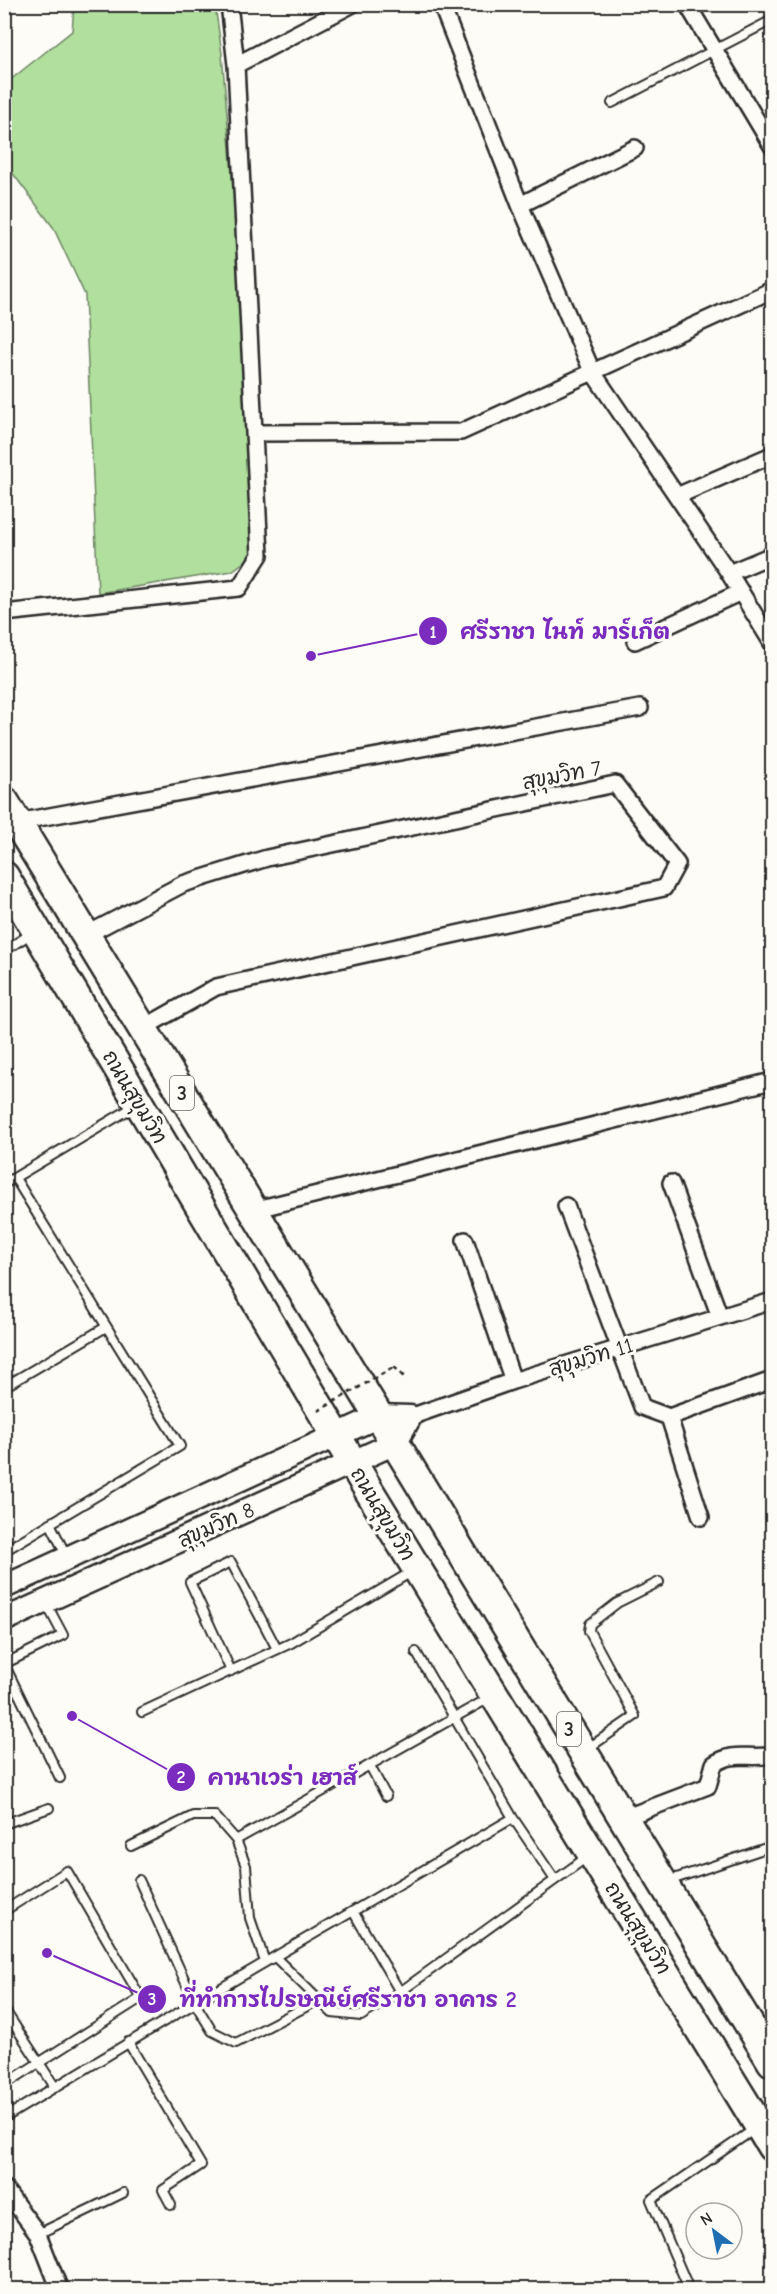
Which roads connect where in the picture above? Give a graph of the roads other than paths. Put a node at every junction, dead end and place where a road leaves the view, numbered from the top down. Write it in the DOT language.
graph roads {
  1 [pos="229,4"];
  2 [pos="353,4"];
  3 [pos="441,4"];
  4 [pos="687,4"];
  5 [pos="772,20"];
  6 [pos="716,52"];
  7 [pos="236,65"];
  8 [pos="612,103"];
  9 [pos="772,146"];
  10 [pos="635,148"];
  11 [pos="520,205"];
  12 [pos="772,290"];
  13 [pos="592,371"];
  14 [pos="256,433"];
  15 [pos="772,455"];
  16 [pos="676,496"];
  17 [pos="772,555"];
  18 [pos="729,573"];
  19 [pos="741,592"];
  20 [pos="4,613"];
  21 [pos="635,641"];
  22 [pos="772,643"];
  23 [pos="640,708"];
  24 [pos="11,811"];
  25 [pos="4,876"];
  26 [pos="36,931"];
  27 [pos="86,935"];
  28 [pos="4,951"];
  29 [pos="143,1028"];
  30 [pos="772,1081"];
  31 [pos="139,1104"];
  32 [pos="15,1178"];
  33 [pos="671,1183"];
  34 [pos="4,1184"];
  35 [pos="566,1206"];
  36 [pos="253,1210"];
  37 [pos="465,1240"];
  38 [pos="772,1301"];
  39 [pos="720,1317"];
  40 [pos="106,1327"];
  41 [pos="620,1348"];
  42 [pos="772,1380"];
  43 [pos="513,1381"];
  44 [pos="4,1387"];
  45 [pos="379,1416"];
  46 [pos="410,1417"];
  47 [pos="669,1417"];
  48 [pos="336,1437"];
  49 [pos="395,1443"];
  50 [pos="353,1464"];
  51 [pos="701,1517"];
  52 [pos="50,1523"];
  53 [pos="4,1551"];
  54 [pos="68,1558"];
  55 [pos="417,1569"];
  56 [pos="659,1582"];
  57 [pos="80,1585"];
  58 [pos="4,1587"];
  59 [pos="45,1602"];
  60 [pos="4,1620"];
  61 [pos="277,1649"];
  62 [pos="416,1652"];
  63 [pos="231,1671"];
  64 [pos="494,1694"];
  65 [pos="142,1712"];
  66 [pos="454,1719"];
  67 [pos="583,1751"];
  68 [pos="772,1755"];
  69 [pos="369,1766"];
  70 [pos="60,1778"];
  71 [pos="387,1796"];
  72 [pos="49,1808"];
  73 [pos="513,1818"];
  74 [pos="624,1818"];
  75 [pos="4,1824"];
  76 [pos="236,1840"];
  77 [pos="772,1845"];
  78 [pos="131,1846"];
  79 [pos="592,1854"];
  80 [pos="139,1880"];
  81 [pos="555,1880"];
  82 [pos="663,1883"];
  83 [pos="4,1911"];
  84 [pos="354,1913"];
  85 [pos="276,1957"];
  86 [pos="265,1962"];
  87 [pos="400,1992"];
  88 [pos="317,2001"];
  89 [pos="195,2003"];
  90 [pos="6,2013"];
  91 [pos="128,2042"];
  92 [pos="772,2062"];
  93 [pos="40,2063"];
  94 [pos="4,2085"];
  95 [pos="56,2087"];
  96 [pos="4,2118"];
  97 [pos="766,2136"];
  98 [pos="4,2188"];
  99 [pos="123,2193"];
  100 [pos="171,2205"];
  101 [pos="38,2234"];
  102 [pos="686,2282"];
  103 [pos="60,2289"];
  1 -- 7 [label="street"];
  2 -- 7 [label="street"];
  3 -- 11 [label="street"];
  4 -- 6 [label="street"];
  5 -- 6 [label="lane"];
  6 -- 8 [label="lane"];
  6 -- 9 [label="street"];
  7 -- 14 [label="street"];
  10 -- 11 [label="street"];
  11 -- 13 [label="street"];
  12 -- 13 [label="street"];
  13 -- 14 [label="street"];
  13 -- 16 [label="street"];
  14 -- 20 [label="street"];
  15 -- 16 [label="street"];
  16 -- 18 [label="street"];
  17 -- 18 [label="street"];
  18 -- 19 [label="street"];
  19 -- 21 [label="street"];
  19 -- 22 [label="street"];
  23 -- 24 [label="street"];
  24 -- 27 [label="highway, ถนนสุขุมวิท / 3"];
  25 -- 26 [label="highway, ถนนสุขุมวิท / 3"];
  26 -- 28 [label="lane"];
  26 -- 31 [label="highway, ถนนสุขุมวิท / 3"];
  27 -- 29 [label="highway, ถนนสุขุมวิท / 3"];
  27 -- 29 [label="street, สุขุมวิท 7"];
  29 -- 36 [label="highway, ถนนสุขุมวิท / 3"];
  30 -- 36 [label="street"];
  31 -- 32 [label="lane"];
  31 -- 48 [label="highway, ถนนสุขุมวิท / 3"];
  32 -- 34 [label="lane"];
  32 -- 40 [label="lane"];
  33 -- 39 [label="street"];
  35 -- 41 [label="street"];
  36 -- 45 [label="highway, ถนนสุขุมวิท / 3"];
  37 -- 43 [label="street"];
  38 -- 39 [label="street, สุขุมวิท 11"];
  39 -- 41 [label="street, สุขุมวิท 11"];
  40 -- 44 [label="lane"];
  40 -- 52 [label="lane"];
  41 -- 43 [label="street, สุขุมวิท 11"];
  41 -- 47 [label="street"];
  42 -- 47 [label="street"];
  43 -- 46 [label="street, สุขุมวิท 11"];
  45 -- 46 [label="main road, สุขุมวิท 11"];
  45 -- 48 [label="main road, สุขุมวิท 11"];
  45 -- 49 [label="highway, ถนนสุขุมวิท / 3"];
  46 -- 49 [label="main road"];
  47 -- 51 [label="street"];
  48 -- 50 [label="highway, ถนนสุขุมวิท / 3"];
  48 -- 54 [label="main road, สุขุมวิท 8"];
  49 -- 50 [label="main road"];
  49 -- 67 [label="highway, ถนนสุขุมวิท / 3"];
  50 -- 55 [label="highway, ถนนสุขุมวิท / 3"];
  50 -- 57 [label="main road, สุขุมวิท 8"];
  52 -- 53 [label="lane"];
  52 -- 54 [label="lane"];
  54 -- 57 [label="main road"];
  54 -- 58 [label="main road, สุขุมวิท 8"];
  55 -- 61 [label="lane"];
  55 -- 64 [label="highway, ถนนสุขุมวิท / 3"];
  56 -- 67 [label="lane"];
  57 -- 59 [label="main road, สุขุมวิท 8"];
  59 -- 60 [label="main road, สุขุมวิท 8"];
  59 -- 70 [label="lane"];
  61 -- 63 [label="lane"];
  61 -- 63 [label="lane"];
  62 -- 66 [label="lane"];
  63 -- 65 [label="lane"];
  64 -- 66 [label="lane"];
  64 -- 79 [label="highway, ถนนสุขุมวิท / 3"];
  66 -- 69 [label="lane"];
  66 -- 73 [label="lane"];
  67 -- 74 [label="highway, ถนนสุขุมวิท / 3"];
  68 -- 74 [label="street"];
  69 -- 71 [label="lane"];
  69 -- 76 [label="lane"];
  72 -- 75 [label="lane"];
  73 -- 81 [label="lane"];
  73 -- 84 [label="lane"];
  74 -- 82 [label="highway, ถนนสุขุมวิท / 3"];
  76 -- 78 [label="lane"];
  76 -- 86 [label="lane"];
  77 -- 82 [label="lane"];
  79 -- 81 [label="lane"];
  79 -- 97 [label="highway, ถนนสุขุมวิท / 3"];
  80 -- 89 [label="lane"];
  81 -- 87 [label="lane"];
  82 -- 92 [label="highway, ถนนสุขุมวิท / 3"];
  83 -- 93 [label="lane"];
  84 -- 85 [label="lane"];
  84 -- 87 [label="lane"];
  85 -- 86 [label="lane"];
  85 -- 88 [label="lane"];
  86 -- 89 [label="lane"];
  87 -- 88 [label="lane"];
  88 -- 89 [label="lane"];
  89 -- 91 [label="lane"];
  90 -- 93 [label="lane"];
  91 -- 95 [label="lane"];
  91 -- 100 [label="lane"];
  93 -- 94 [label="lane"];
  93 -- 95 [label="lane"];
  95 -- 96 [label="lane"];
  97 -- 102 [label="lane"];
  98 -- 101 [label="street"];
  99 -- 101 [label="lane"];
  101 -- 103 [label="street"];
}
